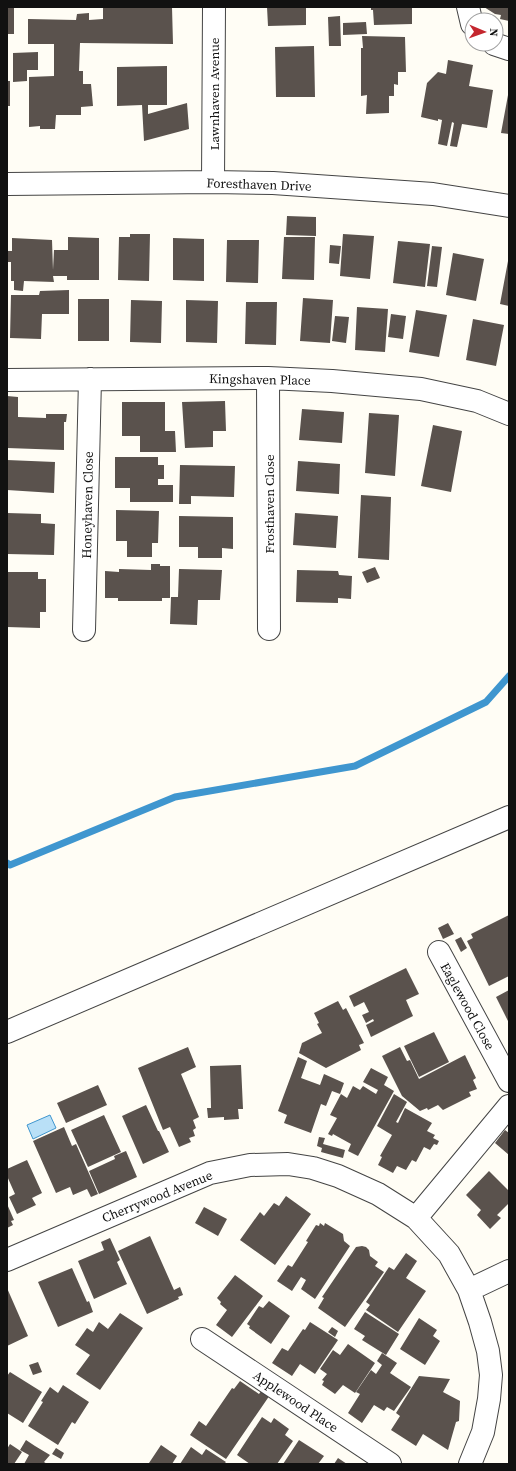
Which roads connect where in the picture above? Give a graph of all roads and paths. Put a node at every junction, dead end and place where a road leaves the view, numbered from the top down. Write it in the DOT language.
graph roads {
  1 [pos="214,7"];
  2 [pos="213,182"];
  3 [pos="7,184"];
  4 [pos="509,206"];
  5 [pos="268,378"];
  6 [pos="90,379"];
  7 [pos="7,380"];
  8 [pos="509,414"];
  9 [pos="269,629"];
  10 [pos="84,630"];
  11 [pos="509,817"];
  12 [pos="439,952"];
  13 [pos="7,1032"];
  14 [pos="509,1081"];
  15 [pos="509,1106"];
  16 [pos="416,1218"];
  17 [pos="7,1260"];
  18 [pos="509,1271"];
  19 [pos="469,1290"];
  20 [pos="202,1338"];
  21 [pos="500,1375"];
  22 [pos="390,1464"];
  23 [pos="470,1464"];
  1 -- 2 [label="street, Lawnhaven Avenue"];
  2 -- 3 [label="street, Foresthaven Drive"];
  2 -- 4 [label="street, Foresthaven Drive"];
  5 -- 6 [label="street, Kingshaven Place"];
  5 -- 8 [label="street, Kingshaven Place"];
  5 -- 9 [label="street, Frosthaven Close"];
  6 -- 7 [label="street, Kingshaven Place"];
  6 -- 10 [label="street, Honeyhaven Close"];
  11 -- 13 [label="street"];
  12 -- 14 [label="street, Eaglewood Close"];
  15 -- 16 [label="street"];
  16 -- 17 [label="street, Cherrywood Avenue"];
  16 -- 19 [label="street, Cherrywood Avenue"];
  18 -- 19 [label="street"];
  19 -- 21 [label="street, Cherrywood Avenue"];
  20 -- 22 [label="street, Applewood Place"];
  21 -- 23 [label="street, Cherrywood Avenue"];
}
